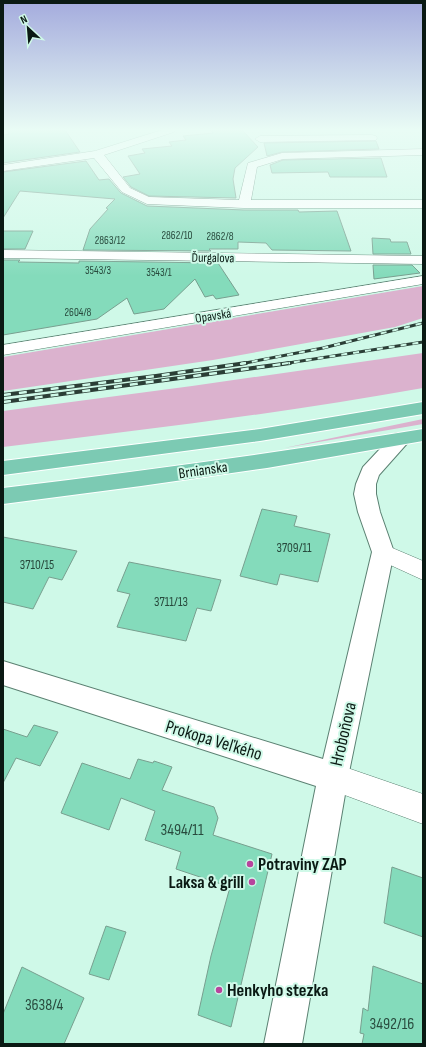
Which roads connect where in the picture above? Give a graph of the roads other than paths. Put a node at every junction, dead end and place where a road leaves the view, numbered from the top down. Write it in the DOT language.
graph roads {
  1 [pos="117,179"];
  2 [pos="249,179"];
  3 [pos="244,204"];
  4 [pos="423,204"];
  5 [pos="3,254"];
  6 [pos="423,260"];
  7 [pos="423,280"];
  8 [pos="3,350"];
  9 [pos="423,408"];
  10 [pos="423,435"];
  11 [pos="401,439"];
  12 [pos="3,468"];
  13 [pos="3,496"];
  14 [pos="383,552"];
  15 [pos="423,571"];
  16 [pos="3,673"];
  17 [pos="332,777"];
  18 [pos="423,810"];
  19 [pos="283,1044"];
  1 -- 3 [label="street"];
  2 -- 3 [label="street"];
  3 -- 4 [label="street"];
  5 -- 6 [label="street, Ďurgalova"];
  7 -- 8 [label="street, Opavská"];
  9 -- 12 [label="main road, Brnianska"];
  10 -- 11 [label="main road, Brnianska"];
  11 -- 13 [label="main road, Brnianska"];
  11 -- 14 [label="street"];
  14 -- 15 [label="street"];
  14 -- 17 [label="street, Hroboňova"];
  16 -- 17 [label="street, Prokopa Veľkého"];
  17 -- 18 [label="street, Prokopa Veľkého"];
  17 -- 19 [label="street, Hroboňova"];
}
